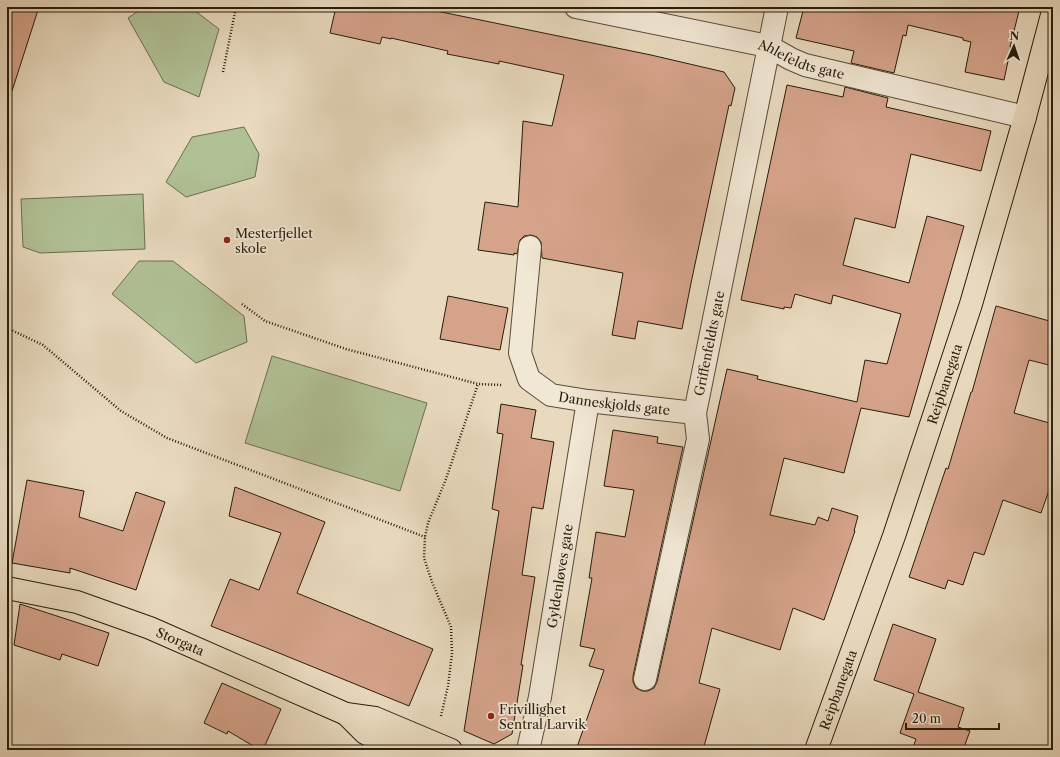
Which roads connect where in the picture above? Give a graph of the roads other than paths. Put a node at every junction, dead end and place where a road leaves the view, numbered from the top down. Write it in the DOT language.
graph roads {
  1 [pos="576,7"];
  2 [pos="777,7"];
  3 [pos="1053,11"];
  4 [pos="768,46"];
  5 [pos="1025,117"];
  6 [pos="530,247"];
  7 [pos="588,401"];
  8 [pos="695,413"];
  9 [pos="7,588"];
  10 [pos="645,679"];
  11 [pos="346,714"];
  12 [pos="402,750"];
  13 [pos="451,750"];
  14 [pos="528,750"];
  15 [pos="816,750"];
  1 -- 4 [label="street, Ahlefeldts gate"];
  2 -- 4 [label="street, Griffenfeldts gate"];
  3 -- 5 [label="main road, Reipbanegata"];
  4 -- 5 [label="street, Ahlefeldts gate"];
  4 -- 8 [label="street, Griffenfeldts gate"];
  5 -- 15 [label="main road, Reipbanegata"];
  6 -- 7 [label="street, Danneskjolds gate"];
  7 -- 8 [label="street, Danneskjolds gate"];
  7 -- 14 [label="street, Gyldenløves gate"];
  8 -- 10 [label="street, Griffenfeldts gate"];
  9 -- 11 [label="main road, Storgata"];
  11 -- 12 [label="main road, Storgata"];
  11 -- 13 [label="main road, Storgata"];
}
